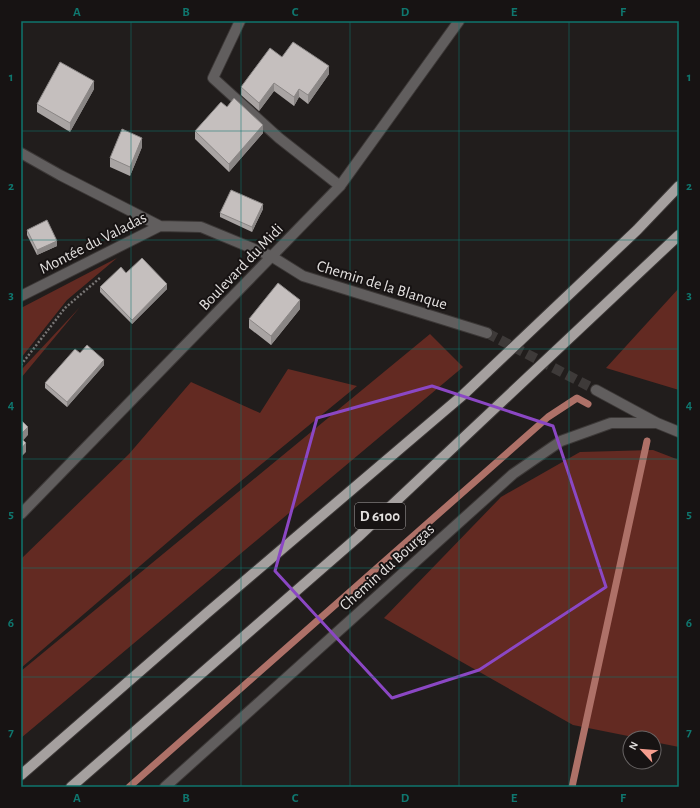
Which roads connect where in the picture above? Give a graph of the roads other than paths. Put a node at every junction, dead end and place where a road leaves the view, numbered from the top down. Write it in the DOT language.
graph roads {
  1 [pos="240,21"];
  2 [pos="459,21"];
  3 [pos="21,153"];
  4 [pos="340,186"];
  5 [pos="679,186"];
  6 [pos="160,226"];
  7 [pos="679,235"];
  8 [pos="271,256"];
  9 [pos="21,296"];
  10 [pos="487,334"];
  11 [pos="596,390"];
  12 [pos="657,423"];
  13 [pos="679,432"];
  14 [pos="21,514"];
  15 [pos="21,775"];
  16 [pos="71,787"];
  17 [pos="165,787"];
  1 -- 4 [label="street"];
  2 -- 4 [label="street, Boulevard du Midi"];
  3 -- 6 [label="street"];
  4 -- 8 [label="street, Boulevard du Midi"];
  5 -- 15 [label="main road, D 6100"];
  6 -- 8 [label="street, Montée du Valadas"];
  6 -- 9 [label="street, Montée du Valadas"];
  7 -- 16 [label="main road, D 6100"];
  8 -- 10 [label="street, Chemin de la Blanque"];
  8 -- 14 [label="street, Boulevard du Midi"];
  11 -- 12 [label="street"];
  12 -- 13 [label="street"];
  12 -- 17 [label="street, Chemin du Bourgas"];
}
